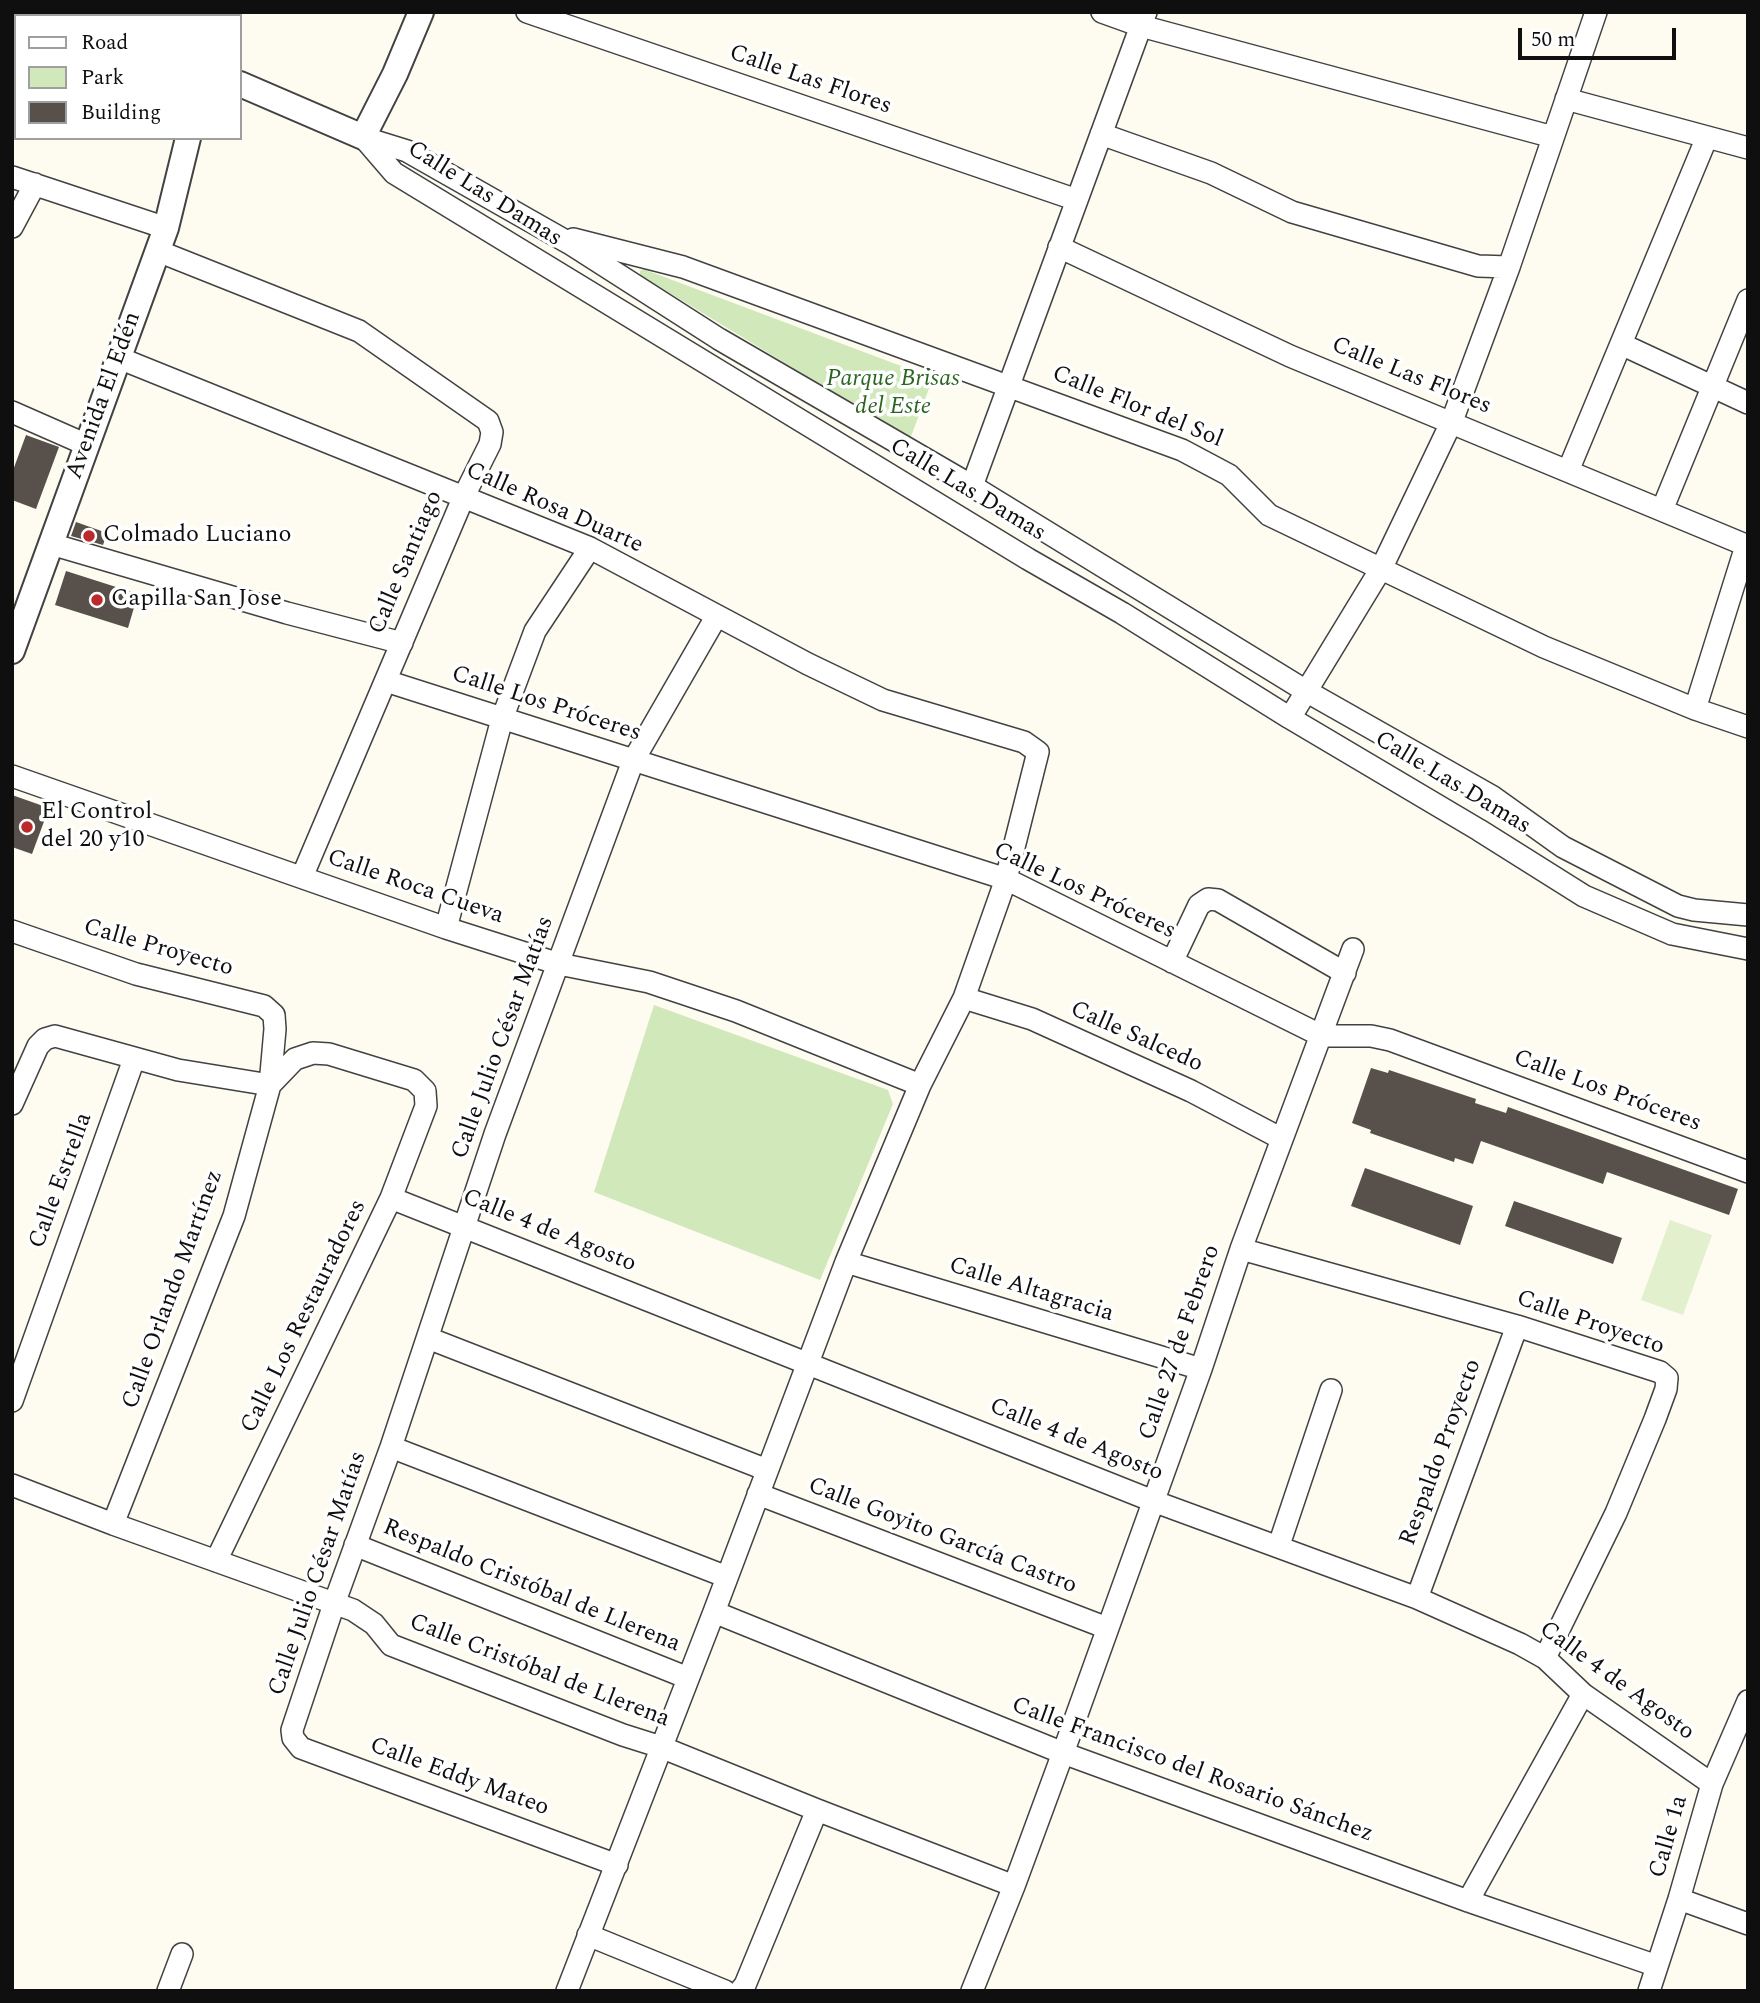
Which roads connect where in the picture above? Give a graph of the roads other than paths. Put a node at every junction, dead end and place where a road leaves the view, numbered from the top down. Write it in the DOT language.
graph roads {
  1 [pos="421,12"];
  2 [pos="527,12"];
  3 [pos="1102,12"];
  4 [pos="1596,12"];
  5 [pos="1143,19"];
  6 [pos="242,85"];
  7 [pos="1566,99"];
  8 [pos="1101,134"];
  9 [pos="363,137"];
  10 [pos="1553,137"];
  11 [pos="1707,137"];
  12 [pos="188,140"];
  13 [pos="1748,148"];
  14 [pos="12,177"];
  15 [pos="35,184"];
  16 [pos="1077,200"];
  17 [pos="12,227"];
  18 [pos="166,228"];
  19 [pos="554,235"];
  20 [pos="1059,247"];
  21 [pos="158,251"];
  22 [pos="1508,267"];
  23 [pos="1748,300"];
  24 [pos="1621,344"];
  25 [pos="119,358"];
  26 [pos="1009,385"];
  27 [pos="1712,387"];
  28 [pos="1748,403"];
  29 [pos="12,412"];
  30 [pos="1452,421"];
  31 [pos="87,445"];
  32 [pos="1568,471"];
  33 [pos="972,486"];
  34 [pos="464,496"];
  35 [pos="1662,510"];
  36 [pos="51,544"];
  37 [pos="1747,546"];
  38 [pos="590,548"];
  39 [pos="1382,567"];
  40 [pos="1138,587"];
  41 [pos="19,610"];
  42 [pos="1122,612"];
  43 [pos="716,617"];
  44 [pos="402,643"];
  45 [pos="12,651"];
  46 [pos="386,681"];
  47 [pos="1306,691"];
  48 [pos="1695,709"];
  49 [pos="1290,718"];
  50 [pos="502,719"];
  51 [pos="1748,727"];
  52 [pos="633,761"];
  53 [pos="12,776"];
  54 [pos="302,877"];
  55 [pos="1006,879"];
  56 [pos="1678,906"];
  57 [pos="1748,915"];
  58 [pos="446,928"];
  59 [pos="12,931"];
  60 [pos="1672,934"];
  61 [pos="1353,949"];
  62 [pos="1748,949"];
  63 [pos="1172,962"];
  64 [pos="559,964"];
  65 [pos="1345,973"];
  66 [pos="964,998"];
  67 [pos="275,1029"];
  68 [pos="1322,1036"];
  69 [pos="134,1059"];
  70 [pos="270,1085"];
  71 [pos="920,1085"];
  72 [pos="12,1104"];
  73 [pos="1282,1139"];
  74 [pos="1748,1172"];
  75 [pos="391,1198"];
  76 [pos="465,1227"];
  77 [pos="1241,1249"];
  78 [pos="846,1262"];
  79 [pos="1517,1326"];
  80 [pos="428,1338"];
  81 [pos="807,1363"];
  82 [pos="1201,1369"];
  83 [pos="1331,1390"];
  84 [pos="12,1401"];
  85 [pos="391,1447"];
  86 [pos="767,1470"];
  87 [pos="12,1485"];
  88 [pos="758,1494"];
  89 [pos="1153,1501"];
  90 [pos="113,1524"];
  91 [pos="355,1545"];
  92 [pos="1279,1545"];
  93 [pos="215,1561"];
  94 [pos="727,1577"];
  95 [pos="1416,1598"];
  96 [pos="334,1604"];
  97 [pos="714,1612"];
  98 [pos="1107,1628"];
  99 [pos="1545,1658"];
  100 [pos="688,1678"];
  101 [pos="1583,1694"];
  102 [pos="1748,1701"];
  103 [pos="292,1730"];
  104 [pos="661,1747"];
  105 [pos="1063,1753"];
  106 [pos="1712,1784"];
  107 [pos="817,1810"];
  108 [pos="617,1864"];
  109 [pos="1014,1886"];
  110 [pos="1679,1899"];
  111 [pos="1468,1901"];
  112 [pos="1748,1924"];
  113 [pos="588,1935"];
  114 [pos="182,1954"];
  115 [pos="1657,1966"];
  116 [pos="168,1991"];
  117 [pos="567,1991"];
  118 [pos="725,1991"];
  119 [pos="740,1991"];
  120 [pos="972,1991"];
  121 [pos="1649,1991"];
  1 -- 9 [label="street"];
  2 -- 16 [label="street, Calle Las Flores"];
  3 -- 5 [label="street"];
  4 -- 7 [label="street"];
  5 -- 8 [label="street"];
  5 -- 10 [label="street"];
  6 -- 9 [label="street"];
  7 -- 10 [label="street"];
  7 -- 11 [label="street"];
  8 -- 16 [label="street"];
  8 -- 22 [label="street"];
  9 -- 19 [label="street, Calle Las Damas"];
  9 -- 42 [label="street, Calle Las Damas"];
  10 -- 22 [label="street"];
  11 -- 13 [label="street"];
  11 -- 24 [label="street"];
  12 -- 18 [label="street, Avenida El Edén"];
  14 -- 15 [label="street"];
  15 -- 17 [label="street"];
  15 -- 18 [label="street"];
  16 -- 20 [label="street"];
  18 -- 21 [label="street, Avenida El Edén"];
  19 -- 26 [label="street, Calle Flor del Sol"];
  19 -- 33 [label="street, Calle Las Damas"];
  20 -- 26 [label="street"];
  20 -- 30 [label="street, Calle Las Flores"];
  21 -- 25 [label="street, Avenida El Edén"];
  21 -- 34 [label="street, Calle Santiago"];
  22 -- 30 [label="street"];
  23 -- 27 [label="street"];
  24 -- 27 [label="street"];
  24 -- 32 [label="street"];
  25 -- 31 [label="street, Avenida El Edén"];
  25 -- 34 [label="street, Calle Rosa Duarte"];
  26 -- 33 [label="street"];
  26 -- 39 [label="street, Calle Flor del Sol"];
  27 -- 28 [label="street"];
  27 -- 35 [label="street"];
  29 -- 31 [label="street"];
  30 -- 32 [label="street, Calle Las Flores"];
  30 -- 39 [label="street"];
  31 -- 36 [label="street, Avenida El Edén"];
  32 -- 35 [label="street, Calle Las Flores"];
  33 -- 40 [label="street, Calle Las Damas"];
  34 -- 38 [label="street, Calle Rosa Duarte"];
  34 -- 44 [label="street, Calle Santiago"];
  35 -- 37 [label="street, Calle Las Flores"];
  36 -- 41 [label="street, Avenida El Edén"];
  36 -- 44 [label="street"];
  37 -- 48 [label="street"];
  38 -- 43 [label="street, Calle Rosa Duarte"];
  38 -- 50 [label="street"];
  39 -- 47 [label="street"];
  39 -- 48 [label="street, Calle Flor del Sol"];
  40 -- 42 [label="street"];
  40 -- 47 [label="street, Calle Las Damas"];
  41 -- 45 [label="street, Avenida El Edén"];
  42 -- 49 [label="street, Calle Las Damas"];
  43 -- 52 [label="street, Calle Julio César Matías"];
  43 -- 55 [label="street, Calle Rosa Duarte"];
  44 -- 46 [label="street, Calle Santiago"];
  46 -- 50 [label="street, Calle Los Próceres"];
  46 -- 54 [label="street, Calle Santiago"];
  47 -- 49 [label="street"];
  47 -- 56 [label="street, Calle Las Damas"];
  48 -- 51 [label="street, Calle Flor del Sol"];
  49 -- 60 [label="street, Calle Las Damas"];
  50 -- 52 [label="street, Calle Los Próceres"];
  50 -- 58 [label="street"];
  52 -- 55 [label="street, Calle Los Próceres"];
  52 -- 64 [label="street, Calle Julio César Matías"];
  53 -- 54 [label="street, Calle Roca Cueva"];
  54 -- 58 [label="street, Calle Roca Cueva"];
  55 -- 63 [label="street, Calle Los Próceres"];
  55 -- 66 [label="street"];
  56 -- 57 [label="street, Calle Las Damas"];
  56 -- 60 [label="street"];
  58 -- 64 [label="street, Calle Roca Cueva"];
  59 -- 67 [label="street, Calle Proyecto"];
  60 -- 62 [label="street, Calle Las Damas"];
  61 -- 65 [label="street, Calle 27 de Febrero"];
  63 -- 65 [label="street"];
  63 -- 68 [label="street, Calle Los Próceres"];
  64 -- 71 [label="street, Calle Roca Cueva"];
  64 -- 76 [label="street, Calle Julio César Matías"];
  65 -- 68 [label="street, Calle 27 de Febrero"];
  66 -- 71 [label="street"];
  66 -- 73 [label="street, Calle Salcedo"];
  67 -- 70 [label="street, Calle Orlando Martínez"];
  68 -- 73 [label="street, Calle 27 de Febrero"];
  68 -- 74 [label="street, Calle Los Próceres"];
  69 -- 70 [label="street"];
  69 -- 72 [label="street"];
  69 -- 84 [label="street, Calle Estrella"];
  70 -- 75 [label="street, Calle Los Restauradores"];
  70 -- 90 [label="street, Calle Orlando Martínez"];
  71 -- 78 [label="street"];
  73 -- 77 [label="street, Calle 27 de Febrero"];
  75 -- 76 [label="street, Calle 4 de Agosto"];
  75 -- 93 [label="street, Calle Los Restauradores"];
  76 -- 80 [label="street, Calle Julio César Matías"];
  76 -- 81 [label="street, Calle 4 de Agosto"];
  77 -- 79 [label="street, Calle Proyecto"];
  77 -- 82 [label="street, Calle 27 de Febrero"];
  78 -- 81 [label="street"];
  78 -- 82 [label="street, Calle Altagracia"];
  79 -- 95 [label="street, Respaldo Proyecto"];
  79 -- 99 [label="street, Calle Proyecto"];
  80 -- 85 [label="street, Calle Julio César Matías"];
  80 -- 86 [label="street"];
  81 -- 86 [label="street"];
  81 -- 89 [label="street, Calle 4 de Agosto"];
  82 -- 89 [label="street, Calle 27 de Febrero"];
  83 -- 92 [label="street"];
  85 -- 91 [label="street, Calle Julio César Matías"];
  85 -- 94 [label="street"];
  86 -- 88 [label="street"];
  87 -- 90 [label="street, Calle Cristóbal de Llerena"];
  88 -- 94 [label="street"];
  88 -- 98 [label="street, Calle Goyito García Castro"];
  89 -- 92 [label="street, Calle 4 de Agosto"];
  89 -- 98 [label="street, Calle 27 de Febrero"];
  90 -- 93 [label="street, Calle Cristóbal de Llerena"];
  91 -- 96 [label="street, Calle Julio César Matías"];
  91 -- 100 [label="street, Respaldo Cristóbal de Llerena"];
  92 -- 95 [label="street, Calle 4 de Agosto"];
  93 -- 96 [label="street, Calle Cristóbal de Llerena"];
  94 -- 97 [label="street"];
  95 -- 99 [label="street, Calle 4 de Agosto"];
  96 -- 103 [label="street, Calle Julio César Matías"];
  96 -- 104 [label="street, Calle Cristóbal de Llerena"];
  97 -- 100 [label="street"];
  97 -- 105 [label="street, Calle Francisco del Rosario Sánchez"];
  98 -- 105 [label="street, Calle 27 de Febrero"];
  99 -- 101 [label="street, Calle 4 de Agosto"];
  100 -- 104 [label="street"];
  101 -- 106 [label="street, Calle 4 de Agosto"];
  101 -- 111 [label="street"];
  102 -- 106 [label="street, Calle 1a"];
  103 -- 108 [label="street, Calle Eddy Mateo"];
  104 -- 107 [label="street, Calle Cristóbal de Llerena"];
  104 -- 108 [label="street"];
  105 -- 109 [label="street, Calle 27 de Febrero"];
  105 -- 111 [label="street, Calle Francisco del Rosario Sánchez"];
  106 -- 110 [label="street, Calle 1a"];
  107 -- 109 [label="street, Calle Cristóbal de Llerena"];
  107 -- 119 [label="street"];
  108 -- 113 [label="street"];
  109 -- 120 [label="street, Calle 27 de Febrero"];
  110 -- 112 [label="street"];
  110 -- 115 [label="street, Calle 1a"];
  111 -- 115 [label="street, Calle Francisco del Rosario Sánchez"];
  113 -- 117 [label="street"];
  113 -- 118 [label="street"];
  114 -- 116 [label="street"];
  115 -- 121 [label="street, Calle 1a"];
}
